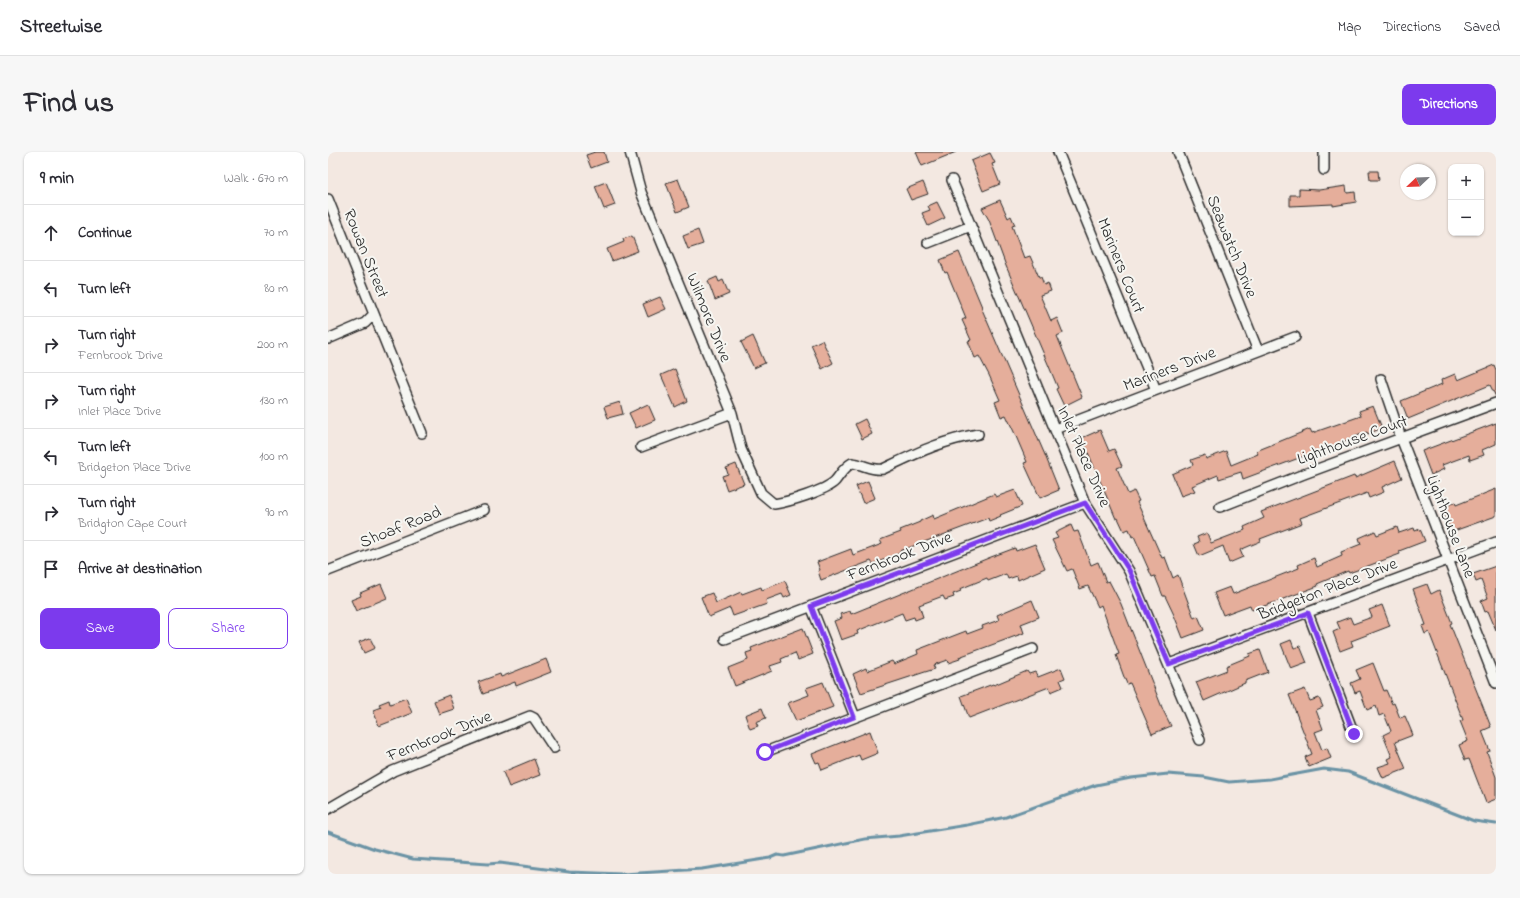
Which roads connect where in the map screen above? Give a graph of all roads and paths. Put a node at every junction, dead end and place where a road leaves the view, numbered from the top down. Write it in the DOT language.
graph roads {
  1 [pos="630,152"];
  2 [pos="1058,152"];
  3 [pos="1178,152"];
  4 [pos="1324,152"];
  5 [pos="1324,170"];
  6 [pos="952,180"];
  7 [pos="328,199"];
  8 [pos="971,226"];
  9 [pos="928,243"];
  10 [pos="374,314"];
  11 [pos="1295,337"];
  12 [pos="328,339"];
  13 [pos="1258,351"];
  14 [pos="1381,379"];
  15 [pos="1156,390"];
  16 [pos="1496,402"];
  17 [pos="732,413"];
  18 [pos="1055,429"];
  19 [pos="422,433"];
  20 [pos="978,434"];
  21 [pos="1401,438"];
  22 [pos="641,447"];
  23 [pos="1085,503"];
  24 [pos="1220,507"];
  25 [pos="484,510"];
  26 [pos="1496,542"];
  27 [pos="1448,560"];
  28 [pos="328,571"];
  29 [pos="811,606"];
  30 [pos="1308,613"];
  31 [pos="725,639"];
  32 [pos="1033,649"];
  33 [pos="1169,664"];
  34 [pos="1496,683"];
  35 [pos="854,717"];
  36 [pos="1354,734"];
  37 [pos="1200,740"];
  38 [pos="554,748"];
  39 [pos="765,752"];
  40 [pos="328,809"];
  1 -- 17 [label="street, Wilmore Drive"];
  2 -- 15 [label="street, Mariners Court"];
  3 -- 13 [label="street, Seawatch Drive"];
  4 -- 5 [label="street"];
  6 -- 8 [label="street, Inlet Place Drive"];
  7 -- 10 [label="street, Rowan Street"];
  8 -- 9 [label="street"];
  8 -- 18 [label="street, Inlet Place Drive"];
  10 -- 12 [label="street, Rowan Street"];
  10 -- 19 [label="street"];
  11 -- 13 [label="street, Mariners Drive"];
  13 -- 15 [label="street, Mariners Drive"];
  14 -- 21 [label="street, Lighthouse Lane"];
  15 -- 18 [label="street, Mariners Drive"];
  16 -- 21 [label="street, Lighthouse Court"];
  17 -- 20 [label="street, Wilmore Drive"];
  17 -- 22 [label="street"];
  18 -- 23 [label="street, Inlet Place Drive"];
  21 -- 24 [label="street, Lighthouse Court"];
  21 -- 27 [label="street, Lighthouse Lane"];
  23 -- 29 [label="street, Fernbrook Drive"];
  23 -- 33 [label="street, Inlet Place Drive"];
  25 -- 28 [label="street, Shoaf Road"];
  26 -- 27 [label="street, Bridgeton Place Drive"];
  27 -- 30 [label="street, Bridgeton Place Drive"];
  27 -- 34 [label="street, Lighthouse Lane"];
  29 -- 31 [label="street, Fernbrook Drive"];
  29 -- 35 [label="street"];
  30 -- 33 [label="street, Bridgeton Place Drive"];
  30 -- 36 [label="street"];
  32 -- 35 [label="street"];
  33 -- 37 [label="street, Inlet Place Drive"];
  35 -- 39 [label="street"];
  38 -- 40 [label="street, Fernbrook Drive"];
}
